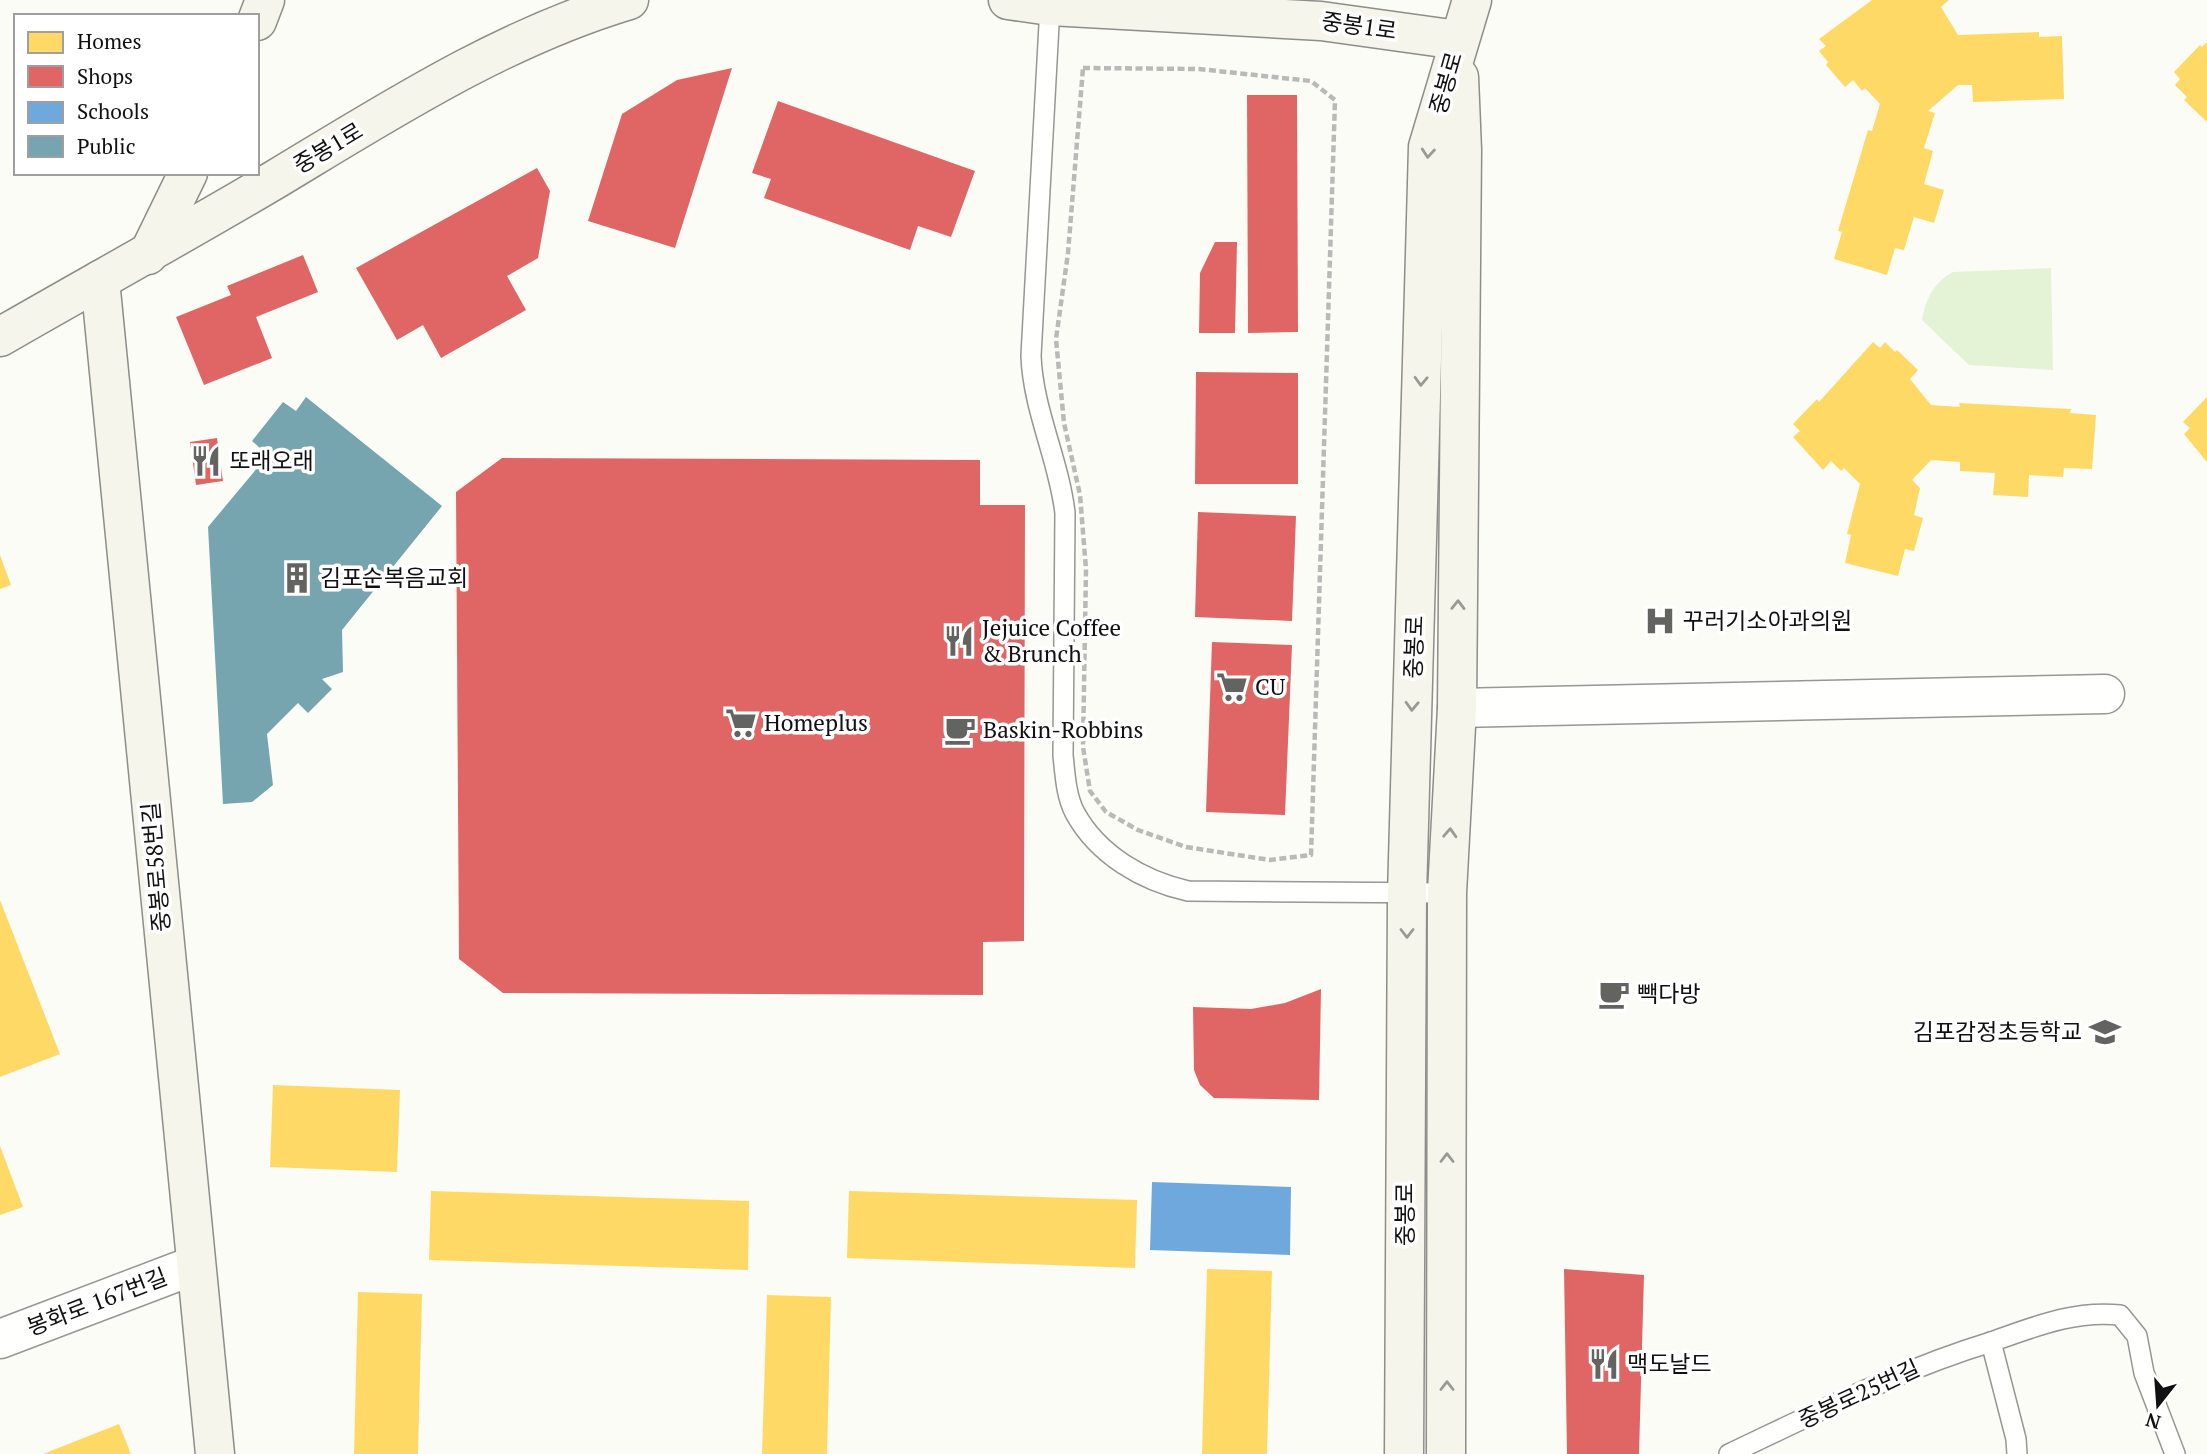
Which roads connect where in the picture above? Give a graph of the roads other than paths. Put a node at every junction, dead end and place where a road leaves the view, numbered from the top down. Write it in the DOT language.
graph roads {
  1 [pos="629,0"];
  2 [pos="1008,0"];
  3 [pos="1472,0"];
  4 [pos="1154,5"];
  5 [pos="1050,6"];
  6 [pos="1458,40"];
  7 [pos="187,175"];
  8 [pos="148,255"];
  9 [pos="100,280"];
  10 [pos="0,337"];
  11 [pos="2105,694"];
  12 [pos="1457,708"];
  13 [pos="1447,893"];
  14 [pos="1407,895"];
  15 [pos="194,1265"];
  16 [pos="0,1339"];
  17 [pos="1991,1342"];
  18 [pos="215,1454"];
  19 [pos="1404,1454"];
  20 [pos="1446,1454"];
  21 [pos="1729,1454"];
  22 [pos="2017,1454"];
  23 [pos="2175,1454"];
  1 -- 8 [label="street, 중봉1로"];
  2 -- 5 [label="street, 중봉1로"];
  3 -- 6 [label="street"];
  4 -- 5 [label="street, 중봉1로"];
  4 -- 6 [label="street, 중봉1로"];
  5 -- 14 [label="lane"];
  12 -- 6 [label="street, 중봉로, one-way"];
  6 -- 14 [label="street, 중봉로, one-way"];
  7 -- 8 [label="street"];
  8 -- 9 [label="street, 중봉1로"];
  9 -- 10 [label="street, 중봉1로"];
  9 -- 15 [label="street, 중봉로58번길"];
  11 -- 12 [label="street"];
  13 -- 12 [label="street, 중봉로, one-way"];
  13 -- 14 [label="lane"];
  20 -- 13 [label="street, 중봉로, one-way"];
  14 -- 19 [label="street, 중봉로, one-way"];
  15 -- 16 [label="street, 봉화로 167번길"];
  15 -- 18 [label="street, 중봉로58번길"];
  17 -- 21 [label="lane, 중봉로25번길"];
  17 -- 22 [label="lane"];
  17 -- 23 [label="lane, 중봉로25번길"];
}
